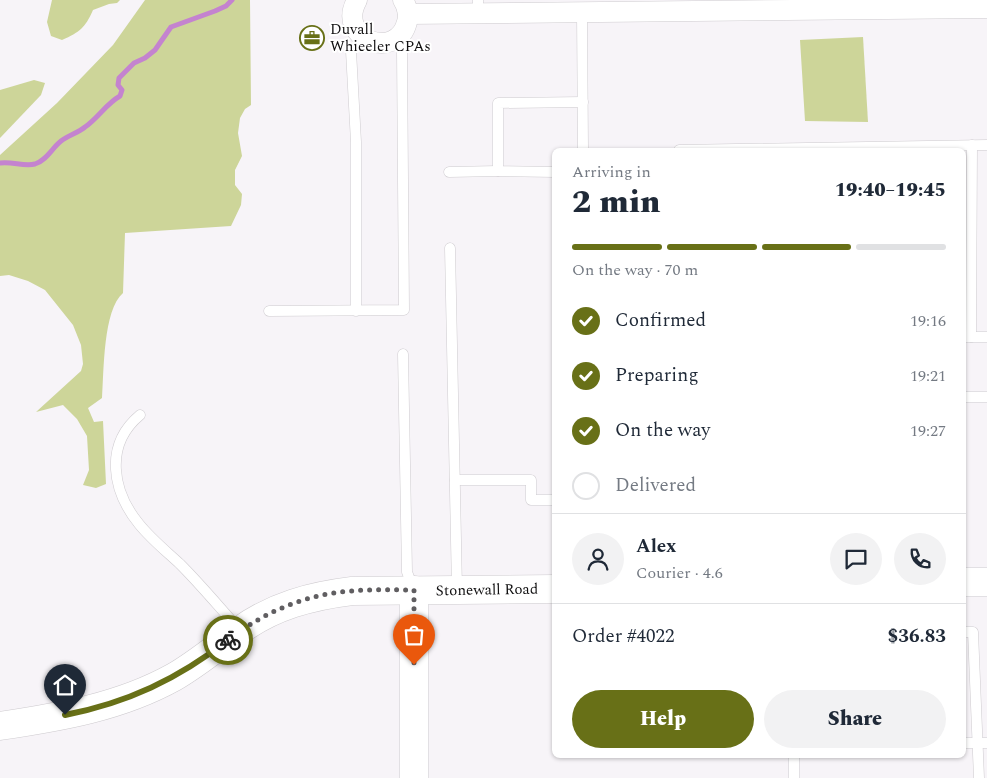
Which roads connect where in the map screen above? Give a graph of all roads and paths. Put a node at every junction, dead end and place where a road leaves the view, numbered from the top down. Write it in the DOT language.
graph roads {
  1 [pos="357,0"];
  2 [pos="649,6"];
  3 [pos="405,7"];
  4 [pos="478,7"];
  5 [pos="987,8"];
  6 [pos="582,12"];
  7 [pos="363,37"];
  8 [pos="394,40"];
  9 [pos="583,102"];
  10 [pos="987,145"];
  11 [pos="972,146"];
  12 [pos="583,148"];
  13 [pos="896,148"];
  14 [pos="498,171"];
  15 [pos="449,172"];
  16 [pos="552,172"];
  17 [pos="450,248"];
  18 [pos="269,311"];
  19 [pos="356,311"];
  20 [pos="968,337"];
  21 [pos="987,337"];
  22 [pos="403,354"];
  23 [pos="966,397"];
  24 [pos="987,397"];
  25 [pos="140,415"];
  26 [pos="455,480"];
  27 [pos="552,500"];
  28 [pos="966,582"];
  29 [pos="987,582"];
  30 [pos="552,589"];
  31 [pos="414,590"];
  32 [pos="457,590"];
  33 [pos="240,630"];
  34 [pos="966,632"];
  35 [pos="0,726"];
  36 [pos="966,743"];
  37 [pos="982,743"];
  38 [pos="794,758"];
  39 [pos="414,778"];
  40 [pos="794,778"];
  41 [pos="979,778"];
  1 -- 7 [label="street"];
  2 -- 5 [label="street"];
  2 -- 6 [label="street"];
  3 -- 4 [label="street"];
  3 -- 8 [label="street"];
  4 -- 6 [label="street"];
  6 -- 9 [label="lane"];
  7 -- 8 [label="street"];
  7 -- 19 [label="lane"];
  8 -- 19 [label="lane"];
  9 -- 12 [label="lane"];
  9 -- 14 [label="lane"];
  10 -- 11 [label="lane"];
  11 -- 13 [label="lane"];
  11 -- 20 [label="lane"];
  14 -- 15 [label="lane"];
  14 -- 16 [label="lane"];
  17 -- 26 [label="lane"];
  18 -- 19 [label="lane"];
  20 -- 21 [label="lane"];
  22 -- 31 [label="lane"];
  23 -- 24 [label="lane"];
  25 -- 33 [label="lane"];
  26 -- 27 [label="lane"];
  26 -- 32 [label="lane"];
  28 -- 29 [label="street"];
  30 -- 32 [label="street, Stonewall Road"];
  31 -- 32 [label="street, Stonewall Road"];
  31 -- 33 [label="street, Stonewall Road"];
  31 -- 39 [label="street"];
  33 -- 35 [label="street, Stonewall Road"];
  34 -- 37 [label="lane"];
  36 -- 37 [label="lane"];
  37 -- 41 [label="lane"];
  38 -- 40 [label="lane"];
}
